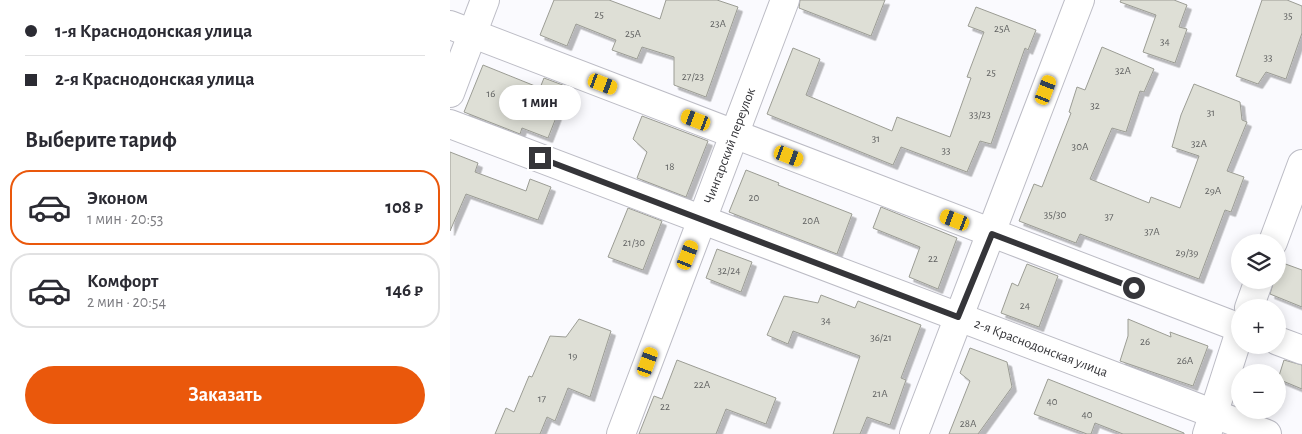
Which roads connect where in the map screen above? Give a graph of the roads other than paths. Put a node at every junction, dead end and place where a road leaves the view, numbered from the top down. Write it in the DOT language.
graph roads {
  1 [pos="486,0"];
  2 [pos="785,0"];
  3 [pos="1080,0"];
  4 [pos="461,30"];
  5 [pos="450,94"];
  6 [pos="450,124"];
  7 [pos="734,134"];
  8 [pos="1302,164"];
  9 [pos="701,219"];
  10 [pos="992,234"];
  11 [pos="1276,234"];
  12 [pos="958,317"];
  13 [pos="1231,326"];
  14 [pos="1286,344"];
  15 [pos="1302,350"];
  16 [pos="1232,354"];
  17 [pos="1211,424"];
  18 [pos="621,434"];
  19 [pos="914,434"];
  20 [pos="1267,434"];
  1 -- 4 [label="street"];
  2 -- 7 [label="street, Чингарский переулок"];
  3 -- 10 [label="street"];
  4 -- 5 [label="street"];
  4 -- 7 [label="street"];
  6 -- 9 [label="street, 2-я Краснодонская улица"];
  7 -- 9 [label="street, Чингарский переулок"];
  7 -- 10 [label="street"];
  8 -- 11 [label="street"];
  9 -- 12 [label="street, 2-я Краснодонская улица"];
  9 -- 18 [label="street, Чингарский переулок"];
  10 -- 12 [label="street"];
  10 -- 13 [label="street"];
  12 -- 17 [label="street, 2-я Краснодонская улица"];
  12 -- 19 [label="street"];
  14 -- 15 [label="street"];
  16 -- 17 [label="street"];
  17 -- 20 [label="street, 2-я Краснодонская улица"];
}
